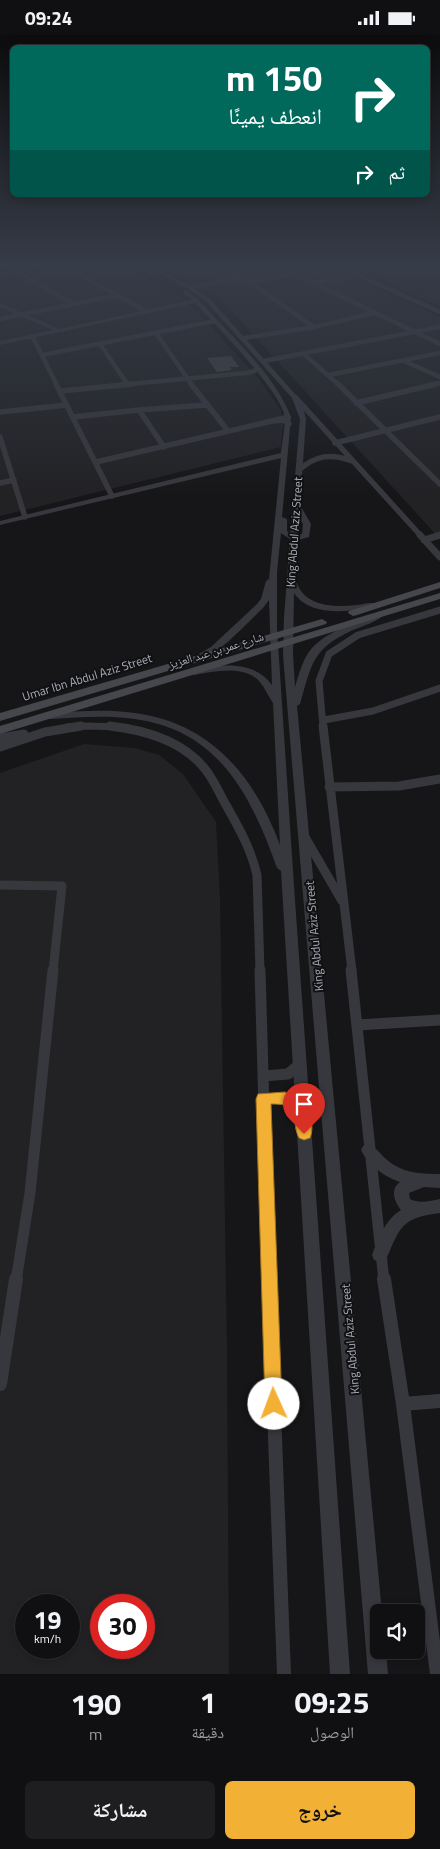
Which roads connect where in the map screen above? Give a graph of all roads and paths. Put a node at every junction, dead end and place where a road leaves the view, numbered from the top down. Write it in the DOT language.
graph roads {
  1 [pos="35,342"];
  2 [pos="108,342"];
  3 [pos="163,342"];
  4 [pos="234,342"];
  5 [pos="247,342"];
  6 [pos="368,342"];
  7 [pos="100,344"];
  8 [pos="440,353"];
  9 [pos="42,355"];
  10 [pos="305,355"];
  11 [pos="246,357"];
  12 [pos="403,360"];
  13 [pos="260,365"];
  14 [pos="329,375"];
  15 [pos="440,377"];
  16 [pos="189,379"];
  17 [pos="280,380"];
  18 [pos="440,383"];
  19 [pos="128,385"];
  20 [pos="60,391"];
  21 [pos="295,397"];
  22 [pos="356,403"];
  23 [pos="67,405"];
  24 [pos="206,405"];
  25 [pos="140,409"];
  26 [pos="0,412"];
  27 [pos="73,417"];
  28 [pos="288,417"];
  29 [pos="440,418"];
  30 [pos="272,421"];
  31 [pos="289,424"];
  32 [pos="228,431"];
  33 [pos="383,431"];
  34 [pos="0,437"];
  35 [pos="335,443"];
  36 [pos="164,447"];
  37 [pos="284,459"];
  38 [pos="96,462"];
  39 [pos="355,462"];
  40 [pos="299,470"];
  41 [pos="14,480"];
  42 [pos="0,483"];
  43 [pos="282,485"];
  44 [pos="440,485"];
  45 [pos="112,496"];
  46 [pos="25,517"];
  47 [pos="0,523"];
  48 [pos="440,535"];
  49 [pos="294,537"];
  50 [pos="424,540"];
  51 [pos="440,557"];
  52 [pos="273,572"];
  53 [pos="292,576"];
  54 [pos="440,585"];
  55 [pos="440,596"];
  56 [pos="377,605"];
  57 [pos="440,610"];
  58 [pos="389,611"];
  59 [pos="288,637"];
  60 [pos="274,641"];
  61 [pos="194,660"];
  62 [pos="185,674"];
  63 [pos="440,688"];
  64 [pos="277,702"];
  65 [pos="294,708"];
  66 [pos="0,717"];
  67 [pos="39,717"];
  68 [pos="324,720"];
  69 [pos="0,729"];
  70 [pos="49,731"];
  71 [pos="0,738"];
  72 [pos="0,747"];
  73 [pos="440,779"];
  74 [pos="329,787"];
  75 [pos="305,837"];
  76 [pos="0,885"];
  77 [pos="288,886"];
  78 [pos="345,905"];
  79 [pos="440,1020"];
  80 [pos="357,1025"];
  81 [pos="300,1063"];
  82 [pos="263,1076"];
  83 [pos="263,1099"];
  84 [pos="303,1115"];
  85 [pos="368,1150"];
  86 [pos="440,1181"];
  87 [pos="420,1182"];
  88 [pos="440,1206"];
  89 [pos="422,1208"];
  90 [pos="380,1255"];
  91 [pos="0,1384"];
  92 [pos="440,1401"];
  93 [pos="403,1404"];
  94 [pos="284,1674"];
  95 [pos="340,1674"];
  96 [pos="378,1674"];
  97 [pos="437,1674"];
  1 -- 9 [label="street"];
  2 -- 7 [label="street"];
  3 -- 16 [label="street"];
  4 -- 11 [label="street, King Abdul Aziz Street"];
  5 -- 13 [label="street, King Abdul Aziz Street"];
  6 -- 10 [label="street"];
  7 -- 9 [label="street"];
  7 -- 19 [label="street"];
  8 -- 12 [label="street"];
  9 -- 20 [label="street"];
  10 -- 13 [label="street"];
  10 -- 14 [label="street"];
  11 -- 13 [label="street, King Abdul Aziz Street"];
  11 -- 17 [label="street"];
  12 -- 14 [label="street"];
  12 -- 15 [label="street"];
  13 -- 16 [label="street"];
  13 -- 17 [label="street, King Abdul Aziz Street"];
  13 -- 28 [label="street, King Abdul Aziz Street"];
  14 -- 22 [label="street"];
  16 -- 19 [label="street"];
  16 -- 24 [label="street"];
  17 -- 21 [label="street, King Abdul Aziz Street"];
  18 -- 22 [label="street"];
  19 -- 20 [label="street"];
  20 -- 23 [label="street"];
  21 -- 35 [label="street"];
  21 -- 40 [label="street, King Abdul Aziz Street"];
  22 -- 33 [label="street"];
  23 -- 26 [label="street"];
  23 -- 27 [label="street"];
  24 -- 25 [label="street"];
  24 -- 32 [label="street"];
  25 -- 27 [label="street"];
  25 -- 36 [label="street"];
  27 -- 38 [label="street"];
  28 -- 30 [label="street"];
  28 -- 31 [label="street, King Abdul Aziz Street"];
  29 -- 33 [label="street"];
  30 -- 31 [label="street"];
  30 -- 32 [label="street"];
  31 -- 37 [label="street, King Abdul Aziz Street"];
  32 -- 36 [label="street"];
  33 -- 35 [label="street"];
  33 -- 44 [label="street"];
  34 -- 41 [label="street"];
  35 -- 39 [label="street"];
  36 -- 38 [label="street"];
  37 -- 43 [label="street, King Abdul Aziz Street"];
  37 -- 45 [label="street"];
  38 -- 45 [label="street"];
  39 -- 40 [label="street"];
  39 -- 50 [label="street"];
  40 -- 49 [label="street, King Abdul Aziz Street"];
  41 -- 42 [label="street"];
  41 -- 46 [label="street"];
  43 -- 49 [label="street"];
  43 -- 52 [label="street, King Abdul Aziz Street"];
  45 -- 46 [label="street"];
  46 -- 47 [label="street"];
  48 -- 50 [label="street"];
  49 -- 53 [label="street, King Abdul Aziz Street"];
  50 -- 51 [label="street"];
  52 -- 60 [label="street, King Abdul Aziz Street"];
  52 -- 61 [label="street"];
  53 -- 56 [label="street"];
  53 -- 59 [label="street, King Abdul Aziz Street"];
  54 -- 56 [label="main road"];
  55 -- 58 [label="main road, شارع عمر بن عبد العزيز"];
  56 -- 59 [label="main road"];
  57 -- 68 [label="street"];
  58 -- 59 [label="main road, شارع عمر بن عبد العزيز"];
  58 -- 65 [label="street"];
  59 -- 60 [label="main road, شارع عمر بن عبد العزيز"];
  59 -- 65 [label="street, King Abdul Aziz Street"];
  60 -- 61 [label="main road, Umar Ibn Abdul Aziz Street"];
  60 -- 62 [label="main road, شارع عمر بن عبد العزيز"];
  60 -- 64 [label="street, King Abdul Aziz Street"];
  61 -- 66 [label="main road, Umar Ibn Abdul Aziz Street"];
  62 -- 64 [label="street"];
  62 -- 67 [label="main road, شارع عمر بن عبد العزيز"];
  63 -- 68 [label="street"];
  64 -- 77 [label="street, King Abdul Aziz Street"];
  65 -- 75 [label="street, King Abdul Aziz Street"];
  67 -- 69 [label="main road, شارع عمر بن عبد العزيز"];
  67 -- 77 [label="street"];
  68 -- 74 [label="street"];
  70 -- 71 [label="street"];
  70 -- 72 [label="street"];
  70 -- 82 [label="street"];
  73 -- 74 [label="street"];
  74 -- 78 [label="street"];
  75 -- 78 [label="street"];
  75 -- 96 [label="street, King Abdul Aziz Street"];
  76 -- 91 [label="street"];
  77 -- 81 [label="street, King Abdul Aziz Street"];
  78 -- 80 [label="street"];
  79 -- 80 [label="street"];
  80 -- 85 [label="street"];
  81 -- 82 [label="street"];
  81 -- 84 [label="street, King Abdul Aziz Street"];
  82 -- 83 [label="street"];
  83 -- 84 [label="street"];
  83 -- 94 [label="street"];
  84 -- 95 [label="street, King Abdul Aziz Street"];
  85 -- 87 [label="street"];
  85 -- 90 [label="street"];
  86 -- 87 [label="street"];
  87 -- 89 [label="street"];
  88 -- 89 [label="street"];
  89 -- 90 [label="street"];
  90 -- 93 [label="street"];
  92 -- 93 [label="street"];
  93 -- 97 [label="street"];
}
